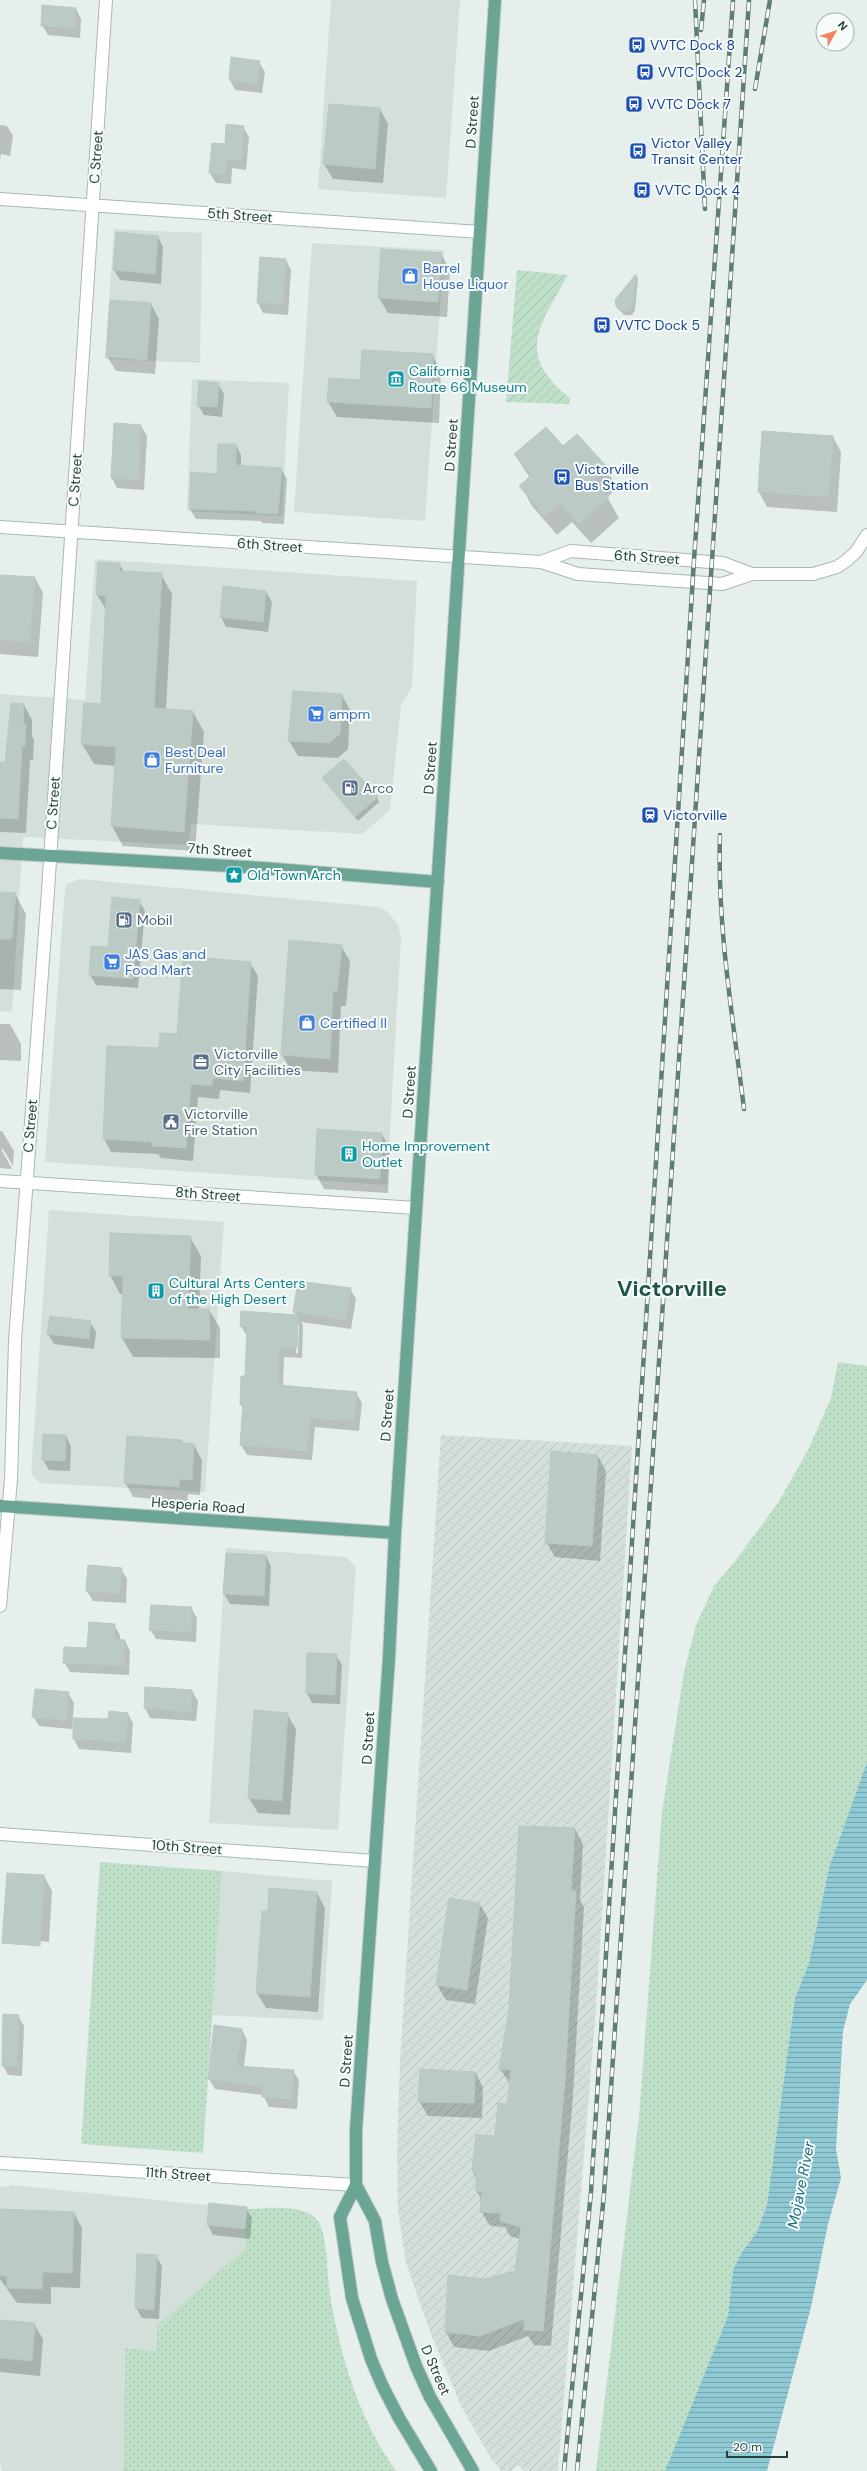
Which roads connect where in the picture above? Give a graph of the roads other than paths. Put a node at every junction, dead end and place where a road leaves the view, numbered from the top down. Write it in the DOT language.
graph roads {
  1 [pos="106,0"];
  2 [pos="496,0"];
  3 [pos="0,199"];
  4 [pos="92,205"];
  5 [pos="480,232"];
  6 [pos="0,527"];
  7 [pos="72,532"];
  8 [pos="867,535"];
  9 [pos="458,557"];
  10 [pos="541,562"];
  11 [pos="752,574"];
  12 [pos="0,853"];
  13 [pos="49,856"];
  14 [pos="438,882"];
  15 [pos="0,1181"];
  16 [pos="26,1182"];
  17 [pos="416,1208"];
  18 [pos="4,1506"];
  19 [pos="395,1533"];
  20 [pos="0,1606"];
  21 [pos="0,1834"];
  22 [pos="375,1861"];
  23 [pos="0,2163"];
  24 [pos="356,2185"];
  25 [pos="431,2471"];
  26 [pos="473,2471"];
  1 -- 4 [label="street, C Street"];
  2 -- 5 [label="main road, D Street"];
  3 -- 4 [label="street, 5th Street"];
  4 -- 5 [label="street, 5th Street"];
  4 -- 7 [label="street, C Street"];
  5 -- 9 [label="main road, D Street"];
  6 -- 7 [label="street, 6th Street"];
  7 -- 9 [label="street, 6th Street"];
  7 -- 13 [label="street, C Street"];
  8 -- 11 [label="street, 6th Street"];
  9 -- 10 [label="street, 6th Street"];
  9 -- 14 [label="main road, D Street"];
  10 -- 11 [label="street, 6th Street"];
  10 -- 11 [label="street, 6th Street"];
  12 -- 13 [label="main road, 7th Street"];
  13 -- 14 [label="main road, 7th Street"];
  13 -- 16 [label="street, C Street"];
  14 -- 17 [label="main road, D Street"];
  15 -- 16 [label="street, 8th Street"];
  16 -- 17 [label="street, 8th Street"];
  16 -- 18 [label="street, C Street"];
  17 -- 19 [label="main road, D Street"];
  18 -- 19 [label="main road, Hesperia Road"];
  18 -- 20 [label="street, C Street"];
  19 -- 22 [label="main road, D Street"];
  21 -- 22 [label="street, 10th Street"];
  22 -- 24 [label="main road, D Street"];
  23 -- 24 [label="street, 11th Street"];
  24 -- 25 [label="main road, D Street"];
  24 -- 26 [label="main road, D Street"];
}
